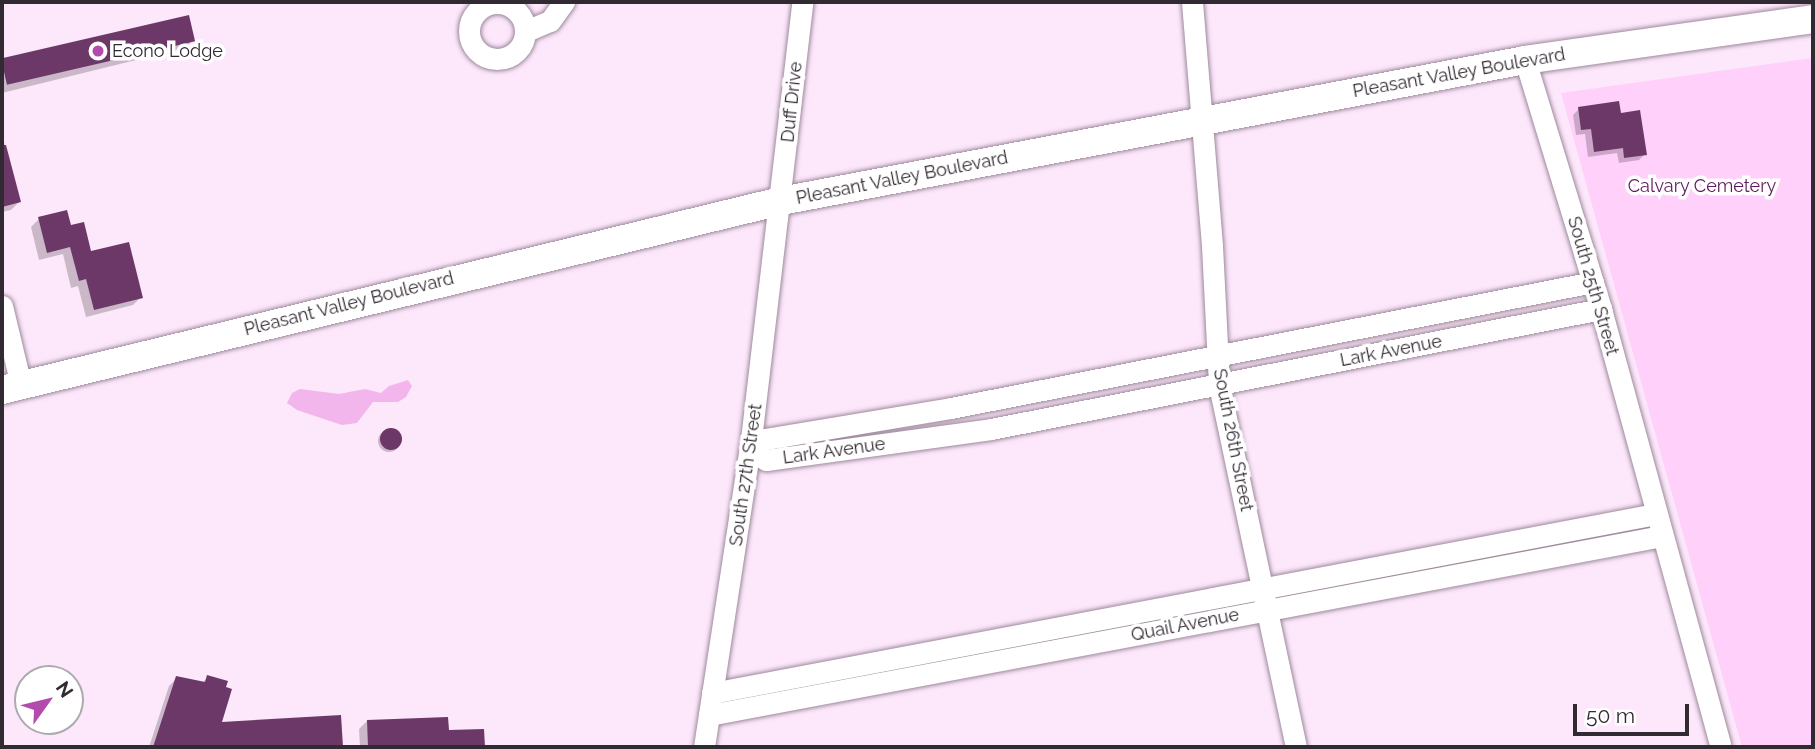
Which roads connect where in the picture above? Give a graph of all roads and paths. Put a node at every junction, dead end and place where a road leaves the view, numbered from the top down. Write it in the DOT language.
graph roads {
  1 [pos="564,2"];
  2 [pos="802,2"];
  3 [pos="1192,2"];
  4 [pos="1813,19"];
  5 [pos="526,31"];
  6 [pos="1525,60"];
  7 [pos="1201,121"];
  8 [pos="781,201"];
  9 [pos="1593,282"];
  10 [pos="2,306"];
  11 [pos="1601,309"];
  12 [pos="1217,356"];
  13 [pos="1219,385"];
  14 [pos="11,387"];
  15 [pos="750,448"];
  16 [pos="1656,514"];
  17 [pos="1571,530"];
  18 [pos="1662,536"];
  19 [pos="1575,552"];
  20 [pos="1414,559"];
  21 [pos="1419,582"];
  22 [pos="1262,588"];
  23 [pos="1267,610"];
  24 [pos="1083,622"];
  25 [pos="1087,644"];
  26 [pos="712,693"];
  27 [pos="709,715"];
  28 [pos="1720,746"];
  29 [pos="704,747"];
  30 [pos="1296,747"];
  1 -- 5 [label="street"];
  2 -- 8 [label="street, Duff Drive"];
  3 -- 7 [label="street, South 26th Street"];
  4 -- 6 [label="main road, Pleasant Valley Boulevard"];
  6 -- 7 [label="main road, Pleasant Valley Boulevard"];
  6 -- 9 [label="street, South 25th Street"];
  7 -- 8 [label="main road, Pleasant Valley Boulevard"];
  7 -- 12 [label="street, South 26th Street"];
  8 -- 14 [label="main road, Pleasant Valley Boulevard"];
  8 -- 15 [label="street, South 27th Street"];
  9 -- 11 [label="street, South 25th Street"];
  9 -- 12 [label="street, Lark Avenue"];
  10 -- 14 [label="street"];
  11 -- 13 [label="street, Lark Avenue"];
  11 -- 16 [label="street, South 25th Street"];
  12 -- 13 [label="street, South 26th Street"];
  12 -- 15 [label="street, Lark Avenue"];
  13 -- 15 [label="street, Lark Avenue"];
  13 -- 22 [label="street, South 26th Street"];
  15 -- 26 [label="street, South 27th Street"];
  16 -- 17 [label="street, Quail Avenue"];
  16 -- 18 [label="street, South 25th Street"];
  17 -- 19 [label="street"];
  17 -- 20 [label="street, Quail Avenue"];
  18 -- 19 [label="street, Quail Avenue"];
  18 -- 28 [label="street, South 25th Street"];
  19 -- 21 [label="street, Quail Avenue"];
  20 -- 21 [label="street"];
  20 -- 22 [label="street, Quail Avenue"];
  21 -- 23 [label="street, Quail Avenue"];
  22 -- 23 [label="street, South 26th Street"];
  22 -- 24 [label="street, Quail Avenue"];
  23 -- 25 [label="street, Quail Avenue"];
  23 -- 30 [label="street, South 26th Street"];
  24 -- 25 [label="street"];
  24 -- 26 [label="street, Quail Avenue"];
  25 -- 27 [label="street, Quail Avenue"];
  26 -- 27 [label="street, South 27th Street"];
  27 -- 29 [label="street, South 27th Street"];
}
